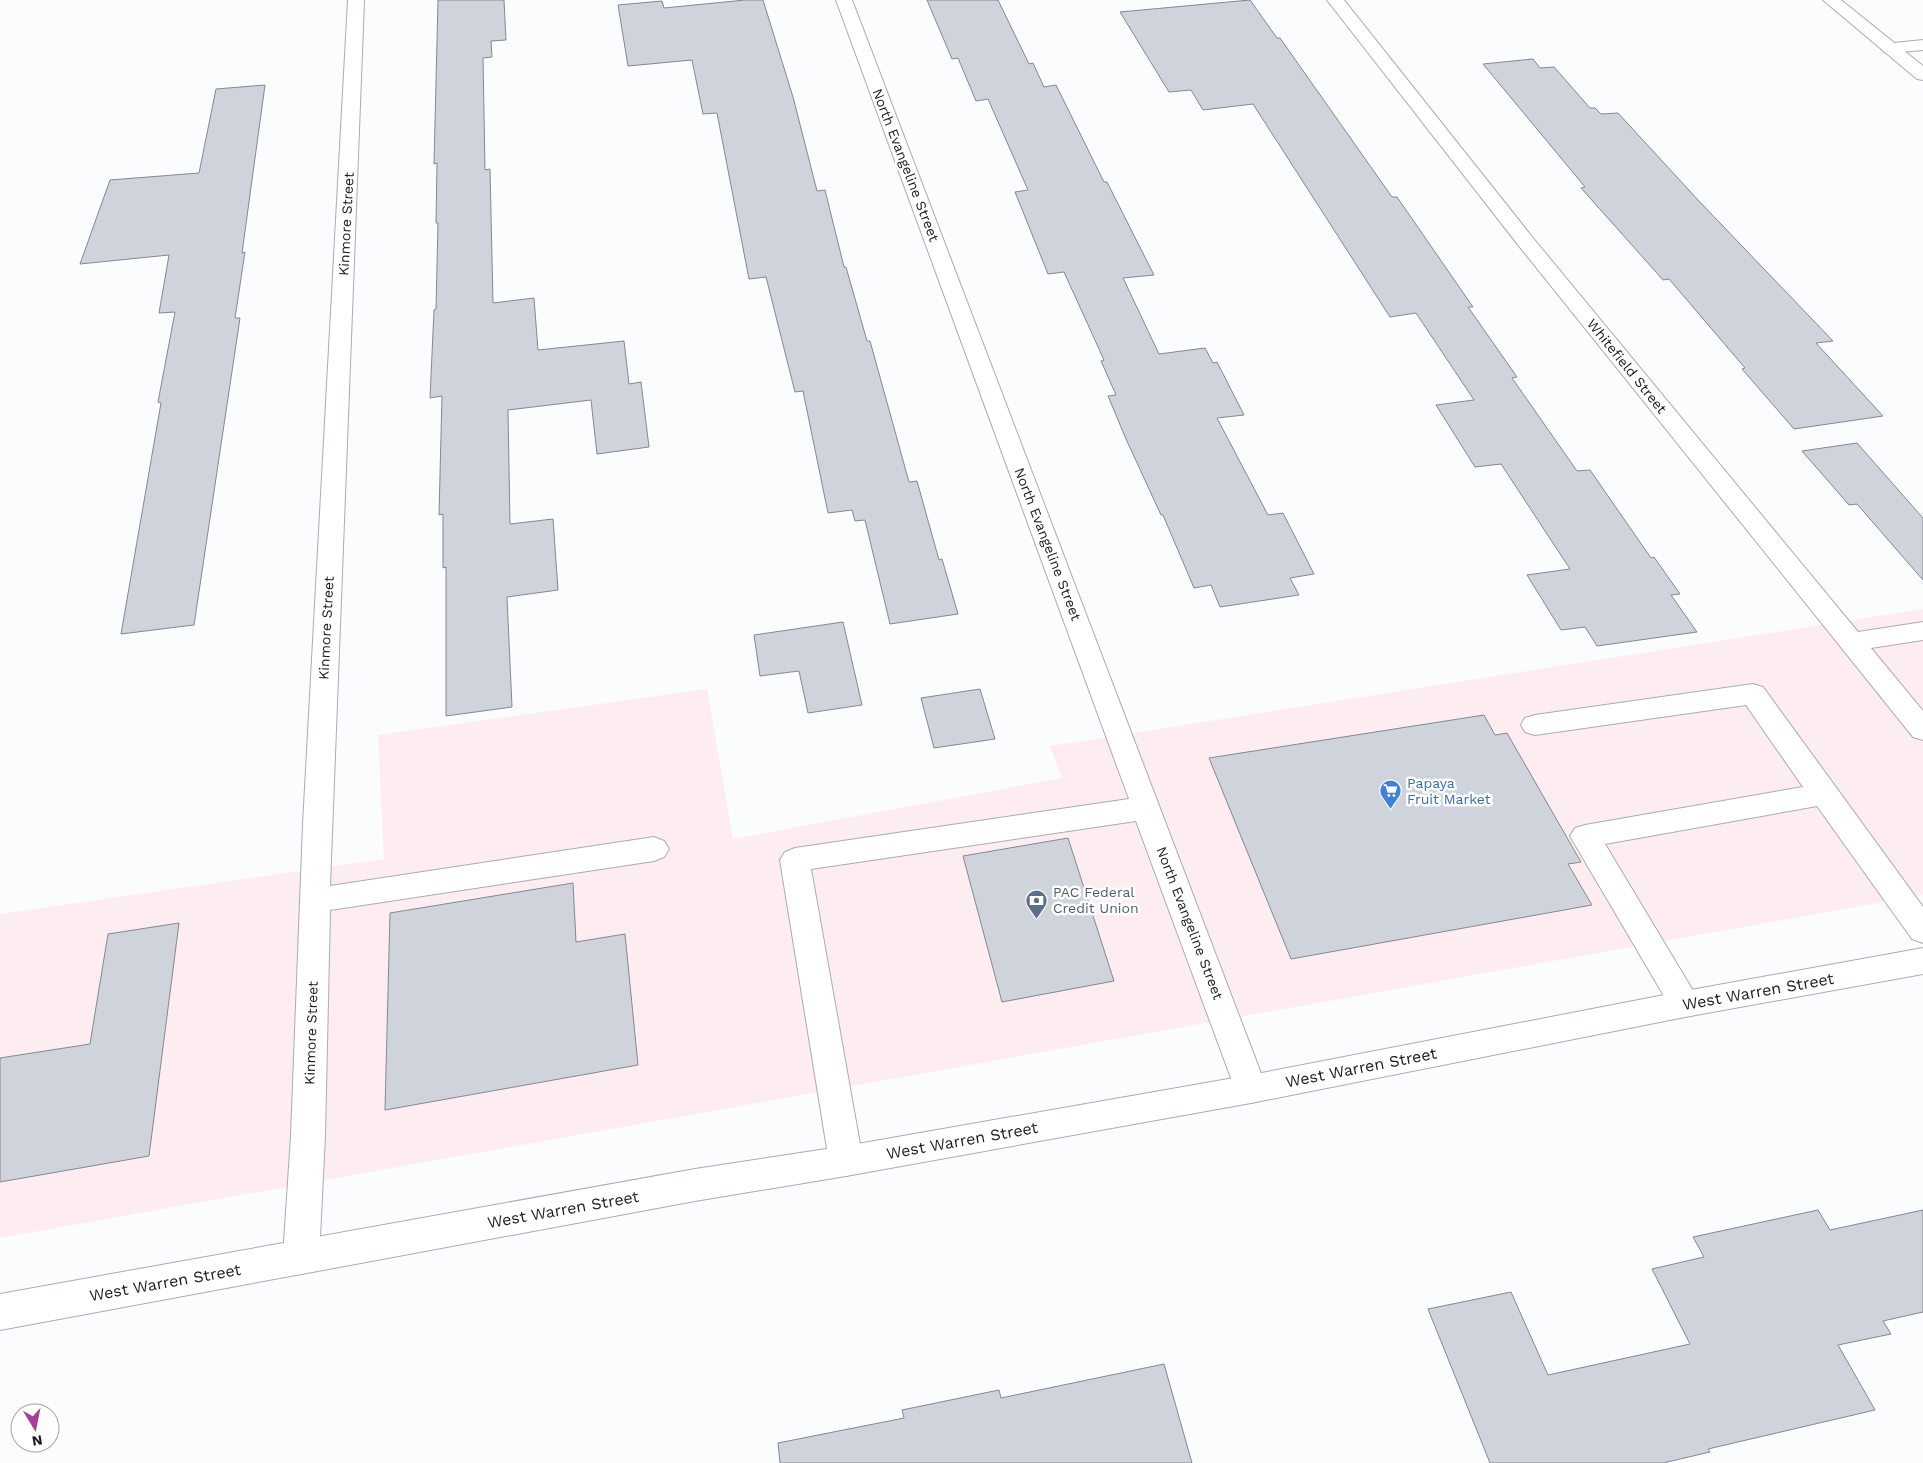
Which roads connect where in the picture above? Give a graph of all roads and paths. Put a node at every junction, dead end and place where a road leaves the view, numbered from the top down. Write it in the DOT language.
graph roads {
  1 [pos="356,0"];
  2 [pos="844,0"];
  3 [pos="1335,0"];
  4 [pos="1831,0"];
  5 [pos="1923,45"];
  6 [pos="1890,48"];
  7 [pos="1923,75"];
  8 [pos="1923,630"];
  9 [pos="1852,642"];
  10 [pos="1536,725"];
  11 [pos="1923,730"];
  12 [pos="1824,794"];
  13 [pos="1146,808"];
  14 [pos="654,849"];
  15 [pos="316,900"];
  16 [pos="1923,930"];
  17 [pos="1923,960"];
  18 [pos="1685,1004"];
  19 [pos="1251,1088"];
  20 [pos="846,1161"];
  21 [pos="301,1257"];
  22 [pos="0,1312"];
  1 -- 15 [label="street, Kinmore Street"];
  2 -- 13 [label="street, North Evangeline Street"];
  3 -- 9 [label="street, Whitefield Street"];
  4 -- 6 [label="street"];
  5 -- 6 [label="street"];
  6 -- 7 [label="street"];
  8 -- 9 [label="street"];
  9 -- 11 [label="street, Whitefield Street"];
  10 -- 12 [label="street"];
  12 -- 16 [label="street"];
  12 -- 18 [label="street"];
  13 -- 19 [label="street, North Evangeline Street"];
  13 -- 20 [label="street"];
  14 -- 15 [label="street"];
  15 -- 21 [label="street, Kinmore Street"];
  17 -- 18 [label="street, West Warren Street"];
  18 -- 19 [label="street, West Warren Street"];
  19 -- 20 [label="street, West Warren Street"];
  20 -- 21 [label="street, West Warren Street"];
  21 -- 22 [label="street, West Warren Street"];
}
